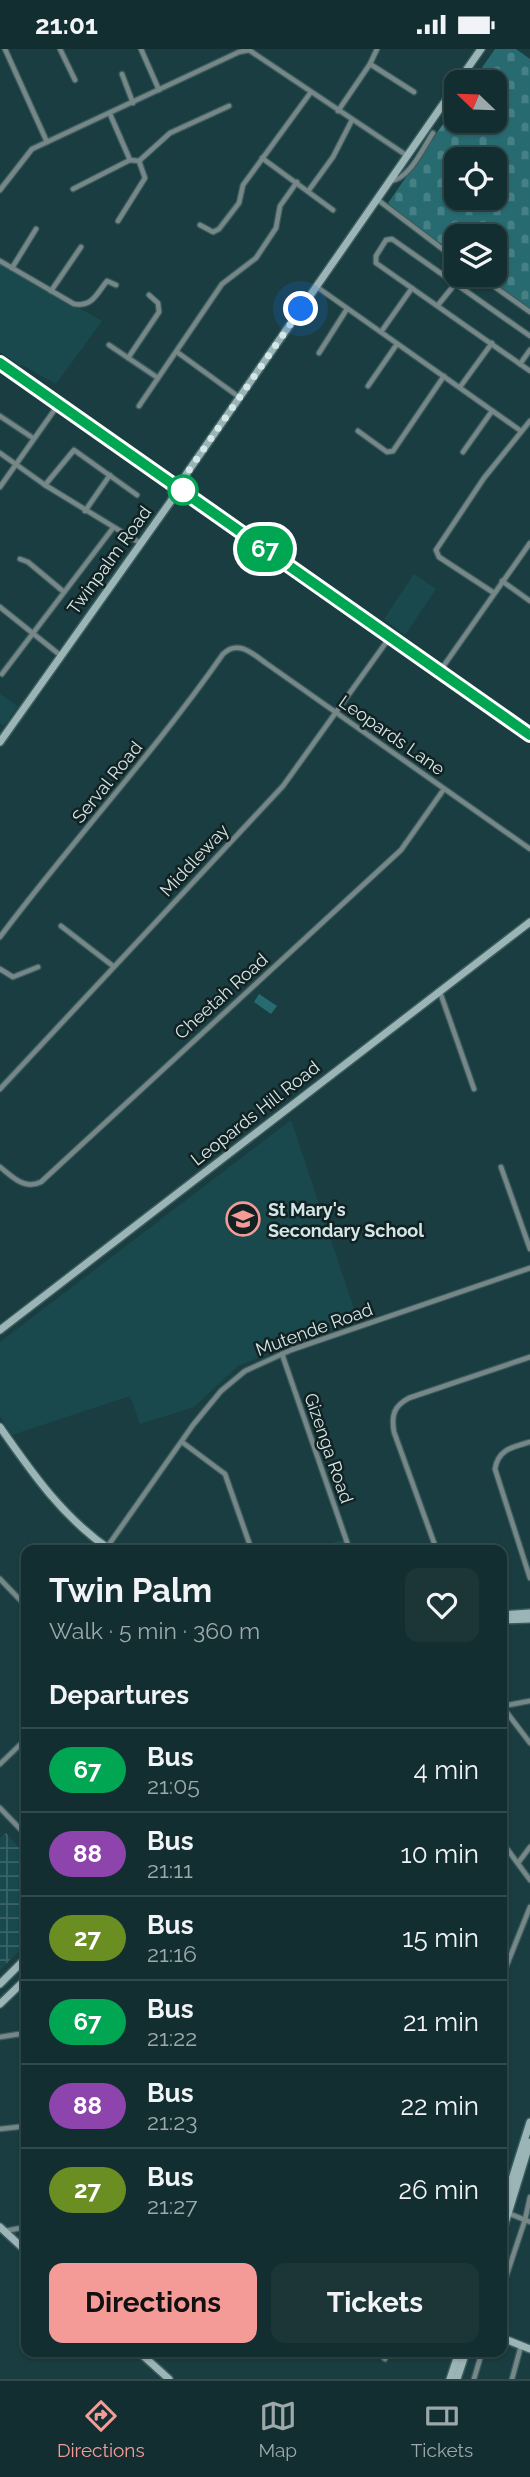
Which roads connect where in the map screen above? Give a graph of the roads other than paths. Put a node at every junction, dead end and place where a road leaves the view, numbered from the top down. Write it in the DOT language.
graph roads {
  1 [pos="5,49"];
  2 [pos="60,49"];
  3 [pos="141,49"];
  4 [pos="377,49"];
  5 [pos="481,49"];
  6 [pos="370,64"];
  7 [pos="466,70"];
  8 [pos="122,74"];
  9 [pos="75,80"];
  10 [pos="159,90"];
  11 [pos="311,92"];
  12 [pos="414,92"];
  13 [pos="444,101"];
  14 [pos="133,103"];
  15 [pos="229,106"];
  16 [pos="338,111"];
  17 [pos="110,114"];
  18 [pos="352,120"];
  19 [pos="433,133"];
  20 [pos="47,142"];
  21 [pos="406,155"];
  22 [pos="262,158"];
  23 [pos="130,160"];
  24 [pos="139,161"];
  25 [pos="390,181"];
  26 [pos="297,182"];
  27 [pos="73,189"];
  28 [pos="0,190"];
  29 [pos="309,190"];
  30 [pos="378,201"];
  31 [pos="333,209"];
  32 [pos="118,221"];
  33 [pos="200,225"];
  34 [pos="36,229"];
  35 [pos="81,247"];
  36 [pos="444,250"];
  37 [pos="0,261"];
  38 [pos="12,268"];
  39 [pos="444,276"];
  40 [pos="116,285"];
  41 [pos="317,287"];
  42 [pos="453,287"];
  43 [pos="459,287"];
  44 [pos="495,287"];
  45 [pos="412,288"];
  46 [pos="51,291"];
  47 [pos="149,295"];
  48 [pos="438,305"];
  49 [pos="348,309"];
  50 [pos="530,312"];
  51 [pos="381,332"];
  52 [pos="530,336"];
  53 [pos="492,343"];
  54 [pos="397,344"];
  55 [pos="109,345"];
  56 [pos="530,350"];
  57 [pos="177,352"];
  58 [pos="319,353"];
  59 [pos="128,358"];
  60 [pos="0,363"];
  61 [pos="520,364"];
  62 [pos="530,371"];
  63 [pos="444,376"];
  64 [pos="158,378"];
  65 [pos="368,386"];
  66 [pos="460,387"];
  67 [pos="239,397"];
  68 [pos="59,403"];
  69 [pos="139,407"];
  70 [pos="492,411"];
  71 [pos="0,416"];
  72 [pos="530,421"];
  73 [pos="358,431"];
  74 [pos="521,431"];
  75 [pos="33,438"];
  76 [pos="463,452"];
  77 [pos="0,453"];
  78 [pos="15,464"];
  79 [pos="187,473"];
  80 [pos="110,475"];
  81 [pos="167,478"];
  82 [pos="45,485"];
  83 [pos="0,487"];
  84 [pos="179,487"];
  85 [pos="138,495"];
  86 [pos="191,495"];
  87 [pos="171,501"];
  88 [pos="85,511"];
  89 [pos="113,529"];
  90 [pos="140,543"];
  91 [pos="530,543"];
  92 [pos="20,559"];
  93 [pos="502,581"];
  94 [pos="64,592"];
  95 [pos="494,593"];
  96 [pos="530,601"];
  97 [pos="2,611"];
  98 [pos="33,633"];
  99 [pos="390,636"];
  100 [pos="235,646"];
  101 [pos="60,655"];
  102 [pos="440,671"];
  103 [pos="2,674"];
  104 [pos="336,712"];
  105 [pos="530,734"];
  106 [pos="0,742"];
  107 [pos="444,789"];
  108 [pos="530,849"];
  109 [pos="530,922"];
  110 [pos="61,926"];
  111 [pos="2,929"];
  112 [pos="0,937"];
  113 [pos="113,966"];
  114 [pos="38,967"];
  115 [pos="0,969"];
  116 [pos="440,992"];
  117 [pos="0,1089"];
  118 [pos="474,1089"];
  119 [pos="0,1167"];
  120 [pos="501,1167"];
  121 [pos="530,1249"];
  122 [pos="530,1268"];
  123 [pos="0,1330"];
  124 [pos="282,1354"];
  125 [pos="530,1357"];
  126 [pos="0,1427"];
  127 [pos="0,1434"];
  128 [pos="182,1441"];
  129 [pos="530,1442"];
  130 [pos="100,1545"];
  131 [pos="102,1545"];
  132 [pos="110,1545"];
  133 [pos="250,1545"];
  134 [pos="348,1545"];
  135 [pos="435,1545"];
  136 [pos="530,1578"];
  137 [pos="0,1579"];
  138 [pos="21,1601"];
  139 [pos="530,1613"];
  140 [pos="507,1617"];
  141 [pos="507,1618"];
  142 [pos="530,1619"];
  143 [pos="530,1701"];
  144 [pos="507,1705"];
  145 [pos="507,1711"];
  146 [pos="530,1743"];
  147 [pos="21,1746"];
  148 [pos="0,1764"];
  149 [pos="0,1808"];
  150 [pos="21,1830"];
  151 [pos="530,1847"];
  152 [pos="507,1849"];
  153 [pos="517,1863"];
  154 [pos="530,1880"];
  155 [pos="530,1907"];
  156 [pos="21,1963"];
  157 [pos="507,1964"];
  158 [pos="0,1984"];
  159 [pos="21,1984"];
  160 [pos="0,2004"];
  161 [pos="21,2034"];
  162 [pos="0,2037"];
  163 [pos="530,2122"];
  164 [pos="21,2127"];
  165 [pos="0,2129"];
  166 [pos="530,2142"];
  167 [pos="530,2197"];
  168 [pos="507,2205"];
  169 [pos="507,2206"];
  170 [pos="507,2213"];
  171 [pos="528,2221"];
  172 [pos="21,2227"];
  173 [pos="2,2229"];
  174 [pos="21,2246"];
  175 [pos="507,2276"];
  176 [pos="507,2340"];
  177 [pos="521,2345"];
  178 [pos="530,2349"];
  179 [pos="145,2357"];
  180 [pos="457,2357"];
  181 [pos="464,2357"];
  182 [pos="481,2357"];
  183 [pos="169,2379"];
  184 [pos="450,2379"];
  185 [pos="457,2379"];
  186 [pos="474,2379"];
  187 [pos="512,2379"];
  1 -- 20 [label="street"];
  2 -- 9 [label="street"];
  3 -- 10 [label="street"];
  4 -- 6 [label="street"];
  5 -- 7 [label="main road, Twinpalm Road"];
  6 -- 12 [label="street"];
  6 -- 16 [label="street"];
  8 -- 14 [label="street"];
  10 -- 11 [label="street"];
  10 -- 14 [label="street"];
  11 -- 16 [label="street"];
  11 -- 22 [label="street"];
  13 -- 21 [label="main road, Twinpalm Road"];
  14 -- 17 [label="street"];
  15 -- 24 [label="street"];
  16 -- 18 [label="street"];
  17 -- 20 [label="street"];
  17 -- 23 [label="street"];
  18 -- 21 [label="street"];
  18 -- 29 [label="street"];
  19 -- 25 [label="street"];
  20 -- 28 [label="street"];
  21 -- 25 [label="main road, Twinpalm Road"];
  22 -- 26 [label="street"];
  22 -- 33 [label="street"];
  23 -- 24 [label="street"];
  23 -- 27 [label="street"];
  24 -- 32 [label="street"];
  25 -- 30 [label="main road, Twinpalm Road"];
  26 -- 29 [label="street"];
  26 -- 57 [label="street"];
  29 -- 31 [label="street"];
  30 -- 36 [label="street"];
  30 -- 41 [label="main road, Twinpalm Road"];
  34 -- 38 [label="street"];
  35 -- 46 [label="street"];
  37 -- 38 [label="street"];
  38 -- 46 [label="street"];
  39 -- 45 [label="street"];
  40 -- 46 [label="street"];
  41 -- 49 [label="street"];
  41 -- 67 [label="main road, Twinpalm Road"];
  42 -- 48 [label="street"];
  43 -- 52 [label="street"];
  44 -- 50 [label="street"];
  45 -- 48 [label="street"];
  45 -- 51 [label="street"];
  47 -- 59 [label="street"];
  48 -- 53 [label="street"];
  49 -- 51 [label="street"];
  49 -- 58 [label="street"];
  51 -- 54 [label="street"];
  53 -- 61 [label="street"];
  53 -- 66 [label="street"];
  54 -- 63 [label="street"];
  54 -- 65 [label="street"];
  55 -- 59 [label="street"];
  56 -- 61 [label="street"];
  57 -- 64 [label="street"];
  57 -- 67 [label="street"];
  59 -- 64 [label="street"];
  60 -- 68 [label="main road"];
  61 -- 62 [label="street"];
  63 -- 66 [label="street"];
  63 -- 73 [label="street"];
  64 -- 69 [label="street"];
  66 -- 70 [label="street"];
  67 -- 79 [label="main road, Twinpalm Road"];
  68 -- 75 [label="street"];
  68 -- 81 [label="main road"];
  70 -- 74 [label="street"];
  70 -- 76 [label="street"];
  71 -- 75 [label="street"];
  72 -- 74 [label="street"];
  74 -- 95 [label="street"];
  75 -- 78 [label="street"];
  77 -- 78 [label="street"];
  78 -- 82 [label="street"];
  78 -- 83 [label="street"];
  79 -- 81 [label="main road"];
  79 -- 84 [label="main road, Twinpalm Road"];
  80 -- 82 [label="street"];
  80 -- 85 [label="street"];
  80 -- 88 [label="street"];
  81 -- 84 [label="main road"];
  82 -- 88 [label="street"];
  84 -- 86 [label="main road"];
  84 -- 87 [label="main road, Twinpalm Road"];
  86 -- 87 [label="main road"];
  86 -- 99 [label="main road"];
  87 -- 90 [label="main road, Twinpalm Road"];
  88 -- 89 [label="street"];
  89 -- 90 [label="street"];
  89 -- 94 [label="street"];
  90 -- 101 [label="main road, Twinpalm Road"];
  91 -- 93 [label="street"];
  92 -- 94 [label="street"];
  93 -- 95 [label="street"];
  93 -- 96 [label="street"];
  94 -- 98 [label="street"];
  95 -- 102 [label="street"];
  97 -- 98 [label="street"];
  98 -- 101 [label="street"];
  98 -- 103 [label="street"];
  99 -- 102 [label="main road"];
  99 -- 104 [label="street, Middleway"];
  100 -- 104 [label="street, Leopards Lane"];
  100 -- 111 [label="street, Serval Road"];
  101 -- 106 [label="main road, Twinpalm Road"];
  102 -- 105 [label="main road"];
  104 -- 107 [label="street, Leopards Lane"];
  104 -- 113 [label="street, Middleway"];
  107 -- 108 [label="street, Leopards Lane"];
  107 -- 119 [label="street, Cheetah Road"];
  109 -- 116 [label="main road, Leopards Hill Road"];
  110 -- 113 [label="street"];
  111 -- 112 [label="street, Serval Road"];
  113 -- 117 [label="street, Middleway"];
  114 -- 115 [label="street"];
  116 -- 118 [label="street"];
  116 -- 123 [label="main road, Leopards Hill Road"];
  120 -- 121 [label="street"];
  122 -- 124 [label="street, Mutende Road"];
  124 -- 128 [label="street, Mutende Road"];
  124 -- 134 [label="street, Gizenga Road"];
  125 -- 135 [label="street"];
  126 -- 131 [label="main road"];
  127 -- 130 [label="main road"];
  128 -- 132 [label="street, Mutende Road"];
  128 -- 133 [label="street"];
  129 -- 136 [label="street"];
  137 -- 138 [label="street"];
  139 -- 140 [label="main road"];
  141 -- 142 [label="main road"];
  143 -- 144 [label="street"];
  145 -- 146 [label="street"];
  147 -- 148 [label="street"];
  149 -- 150 [label="street"];
  151 -- 153 [label="street"];
  152 -- 153 [label="street"];
  153 -- 154 [label="street"];
  155 -- 157 [label="street"];
  156 -- 158 [label="main road"];
  159 -- 160 [label="main road"];
  161 -- 162 [label="street"];
  163 -- 168 [label="main road"];
  164 -- 165 [label="street"];
  166 -- 169 [label="main road"];
  167 -- 171 [label="street"];
  170 -- 171 [label="street"];
  171 -- 175 [label="street"];
  172 -- 173 [label="street"];
  173 -- 174 [label="main road"];
  176 -- 177 [label="main road"];
  177 -- 178 [label="main road"];
  177 -- 187 [label="street"];
  179 -- 183 [label="main road"];
  180 -- 184 [label="main road"];
  181 -- 185 [label="main road"];
  182 -- 186 [label="street"];
}
